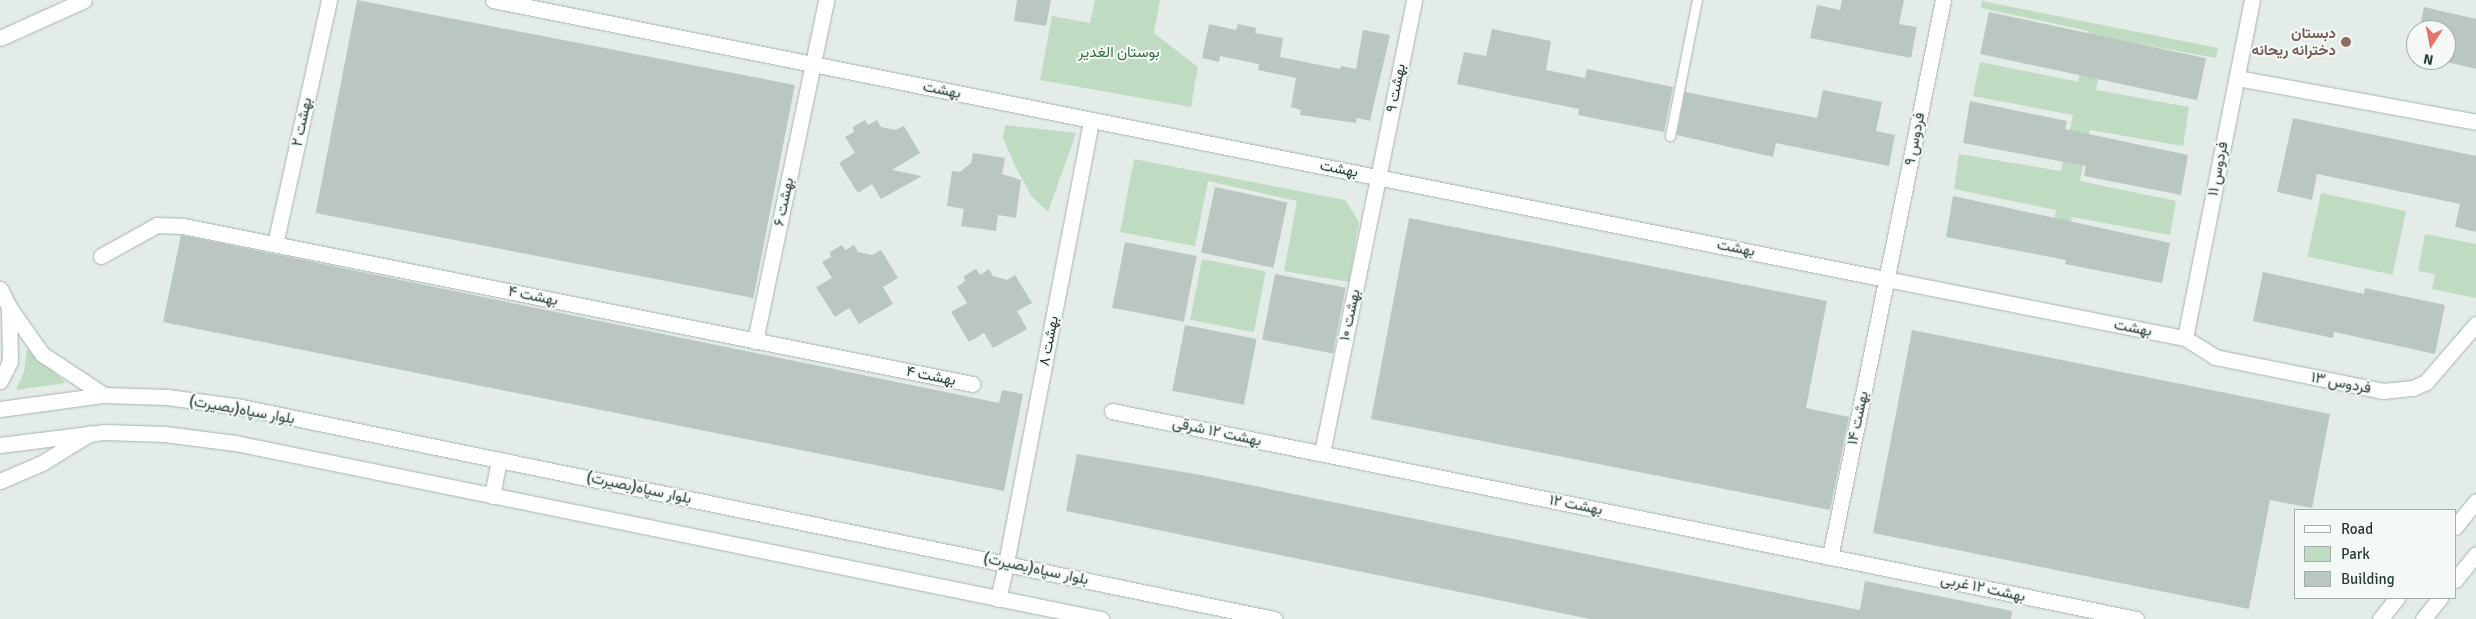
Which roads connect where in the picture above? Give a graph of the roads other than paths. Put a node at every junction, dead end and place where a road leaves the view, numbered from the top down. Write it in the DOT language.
graph roads {
  1 [pos="84,0"];
  2 [pos="328,0"];
  3 [pos="493,0"];
  4 [pos="826,0"];
  5 [pos="1414,0"];
  6 [pos="1696,0"];
  7 [pos="1943,0"];
  8 [pos="2252,0"];
  9 [pos="522,3"];
  10 [pos="0,38"];
  11 [pos="812,64"];
  12 [pos="2237,78"];
  13 [pos="1092,120"];
  14 [pos="2476,122"];
  15 [pos="1670,136"];
  16 [pos="1378,177"];
  17 [pos="275,244"];
  18 [pos="101,256"];
  19 [pos="1886,279"];
  20 [pos="0,289"];
  21 [pos="9,307"];
  22 [pos="2476,324"];
  23 [pos="2184,338"];
  24 [pos="755,340"];
  25 [pos="0,381"];
  26 [pos="972,384"];
  27 [pos="104,395"];
  28 [pos="0,408"];
  29 [pos="1112,411"];
  30 [pos="92,433"];
  31 [pos="0,446"];
  32 [pos="1322,454"];
  33 [pos="499,460"];
  34 [pos="0,481"];
  35 [pos="492,496"];
  36 [pos="2476,501"];
  37 [pos="2456,526"];
  38 [pos="2476,554"];
  39 [pos="1830,557"];
  40 [pos="1006,563"];
  41 [pos="2456,579"];
  42 [pos="998,599"];
  43 [pos="2396,599"];
  44 [pos="2439,599"];
  45 [pos="1101,619"];
  46 [pos="1274,619"];
  47 [pos="2136,619"];
  48 [pos="2380,619"];
  49 [pos="2423,619"];
  1 -- 10 [label="street"];
  2 -- 17 [label="street, بهشت ۲"];
  3 -- 9 [label="street, بهشت"];
  4 -- 11 [label="street, بهشت ۶"];
  5 -- 16 [label="street, بهشت ۹"];
  6 -- 15 [label="lane"];
  7 -- 19 [label="street, فردوس ۹"];
  8 -- 12 [label="street, فردوس ۱۱"];
  9 -- 11 [label="street, بهشت"];
  11 -- 13 [label="street, بهشت"];
  11 -- 24 [label="street, بهشت ۶"];
  12 -- 14 [label="street"];
  12 -- 23 [label="street, فردوس ۱۱"];
  13 -- 16 [label="street, بهشت"];
  13 -- 40 [label="street, بهشت ۸"];
  16 -- 19 [label="street, بهشت"];
  16 -- 32 [label="street, بهشت ۱۰"];
  17 -- 18 [label="street, بهشت ۴"];
  17 -- 24 [label="street, بهشت ۴"];
  19 -- 23 [label="street, بهشت"];
  19 -- 39 [label="street, بهشت ۱۴"];
  20 -- 21 [label="street"];
  21 -- 25 [label="street"];
  21 -- 27 [label="street"];
  22 -- 23 [label="street, فردوس ۱۳"];
  24 -- 26 [label="street, بهشت ۴"];
  27 -- 28 [label="street, بلوار سپاه(بصیرت)"];
  27 -- 33 [label="street, بلوار سپاه(بصیرت)"];
  29 -- 32 [label="street, بهشت ۱۲ شرقی"];
  30 -- 31 [label="street"];
  30 -- 34 [label="street"];
  30 -- 35 [label="street"];
  32 -- 39 [label="street, بهشت ۱۲"];
  33 -- 35 [label="street"];
  33 -- 40 [label="street, بلوار سپاه(بصیرت)"];
  35 -- 42 [label="street"];
  36 -- 37 [label="street"];
  38 -- 41 [label="street"];
  39 -- 47 [label="street, بهشت ۱۲ غربی"];
  40 -- 42 [label="street, بهشت ۸"];
  40 -- 46 [label="street, بلوار سپاه(بصیرت)"];
  42 -- 45 [label="street"];
  43 -- 48 [label="street"];
  44 -- 49 [label="street"];
}
